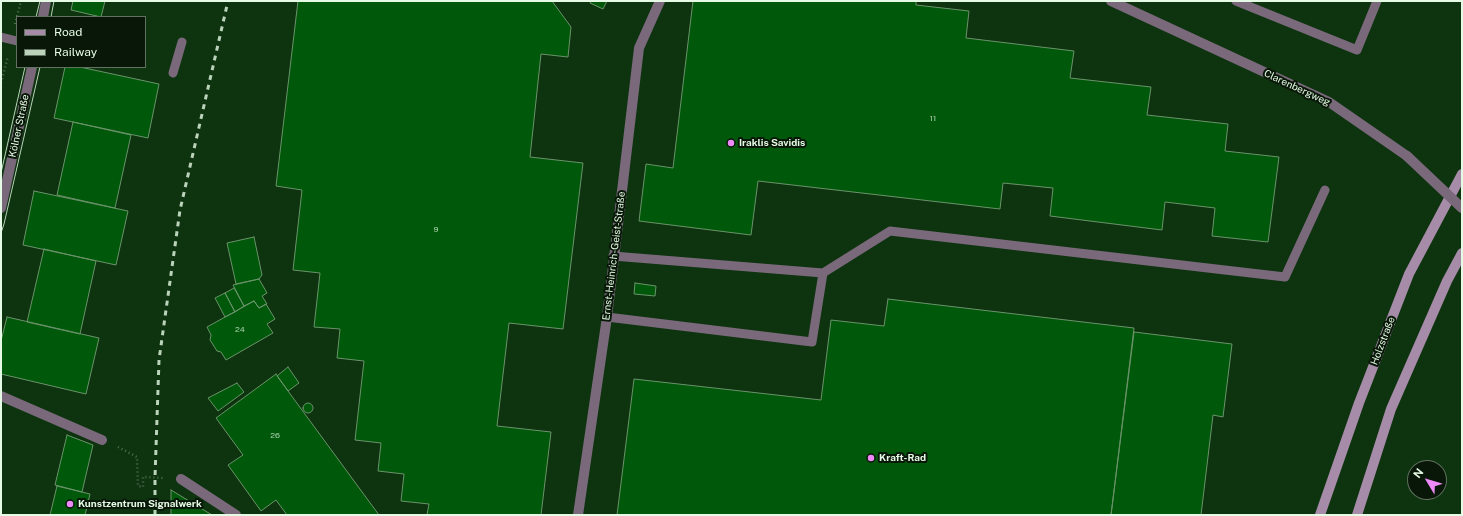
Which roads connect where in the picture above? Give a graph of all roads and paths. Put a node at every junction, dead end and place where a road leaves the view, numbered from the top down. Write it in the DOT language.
graph roads {
  1 [pos="21,1"];
  2 [pos="46,1"];
  3 [pos="660,1"];
  4 [pos="1111,1"];
  5 [pos="1236,1"];
  6 [pos="1377,1"];
  7 [pos="17,16"];
  8 [pos="43,16"];
  9 [pos="1,37"];
  10 [pos="16,41"];
  11 [pos="182,42"];
  12 [pos="32,68"];
  13 [pos="173,73"];
  14 [pos="5,167"];
  15 [pos="1462,174"];
  16 [pos="1325,190"];
  17 [pos="1,208"];
  18 [pos="1462,208"];
  19 [pos="1462,253"];
  20 [pos="613,256"];
  21 [pos="823,273"];
  22 [pos="607,317"];
  23 [pos="1,396"];
  24 [pos="102,440"];
  25 [pos="169,478"];
  26 [pos="181,479"];
  27 [pos="236,515"];
  28 [pos="578,515"];
  29 [pos="1320,515"];
  30 [pos="1356,515"];
  1 -- 7 [label="path"];
  2 -- 8 [label="street"];
  3 -- 20 [label="street, Ernst-Heinrich-Geist-Straße"];
  4 -- 18 [label="street, Clarenbergweg, bridge"];
  5 -- 6 [label="lane"];
  9 -- 10 [label="lane"];
  11 -- 13 [label="lane"];
  12 -- 14 [label="street, Kölner Straße"];
  14 -- 17 [label="street, Kölner Straße"];
  15 -- 29 [label="main road, Holzstraße"];
  16 -- 21 [label="lane"];
  19 -- 30 [label="main road"];
  20 -- 21 [label="lane"];
  20 -- 22 [label="street, Ernst-Heinrich-Geist-Straße"];
  21 -- 22 [label="lane"];
  22 -- 28 [label="street, Ernst-Heinrich-Geist-Straße"];
  23 -- 24 [label="street"];
  24 -- 25 [label="path"];
  26 -- 27 [label="street"];
}
